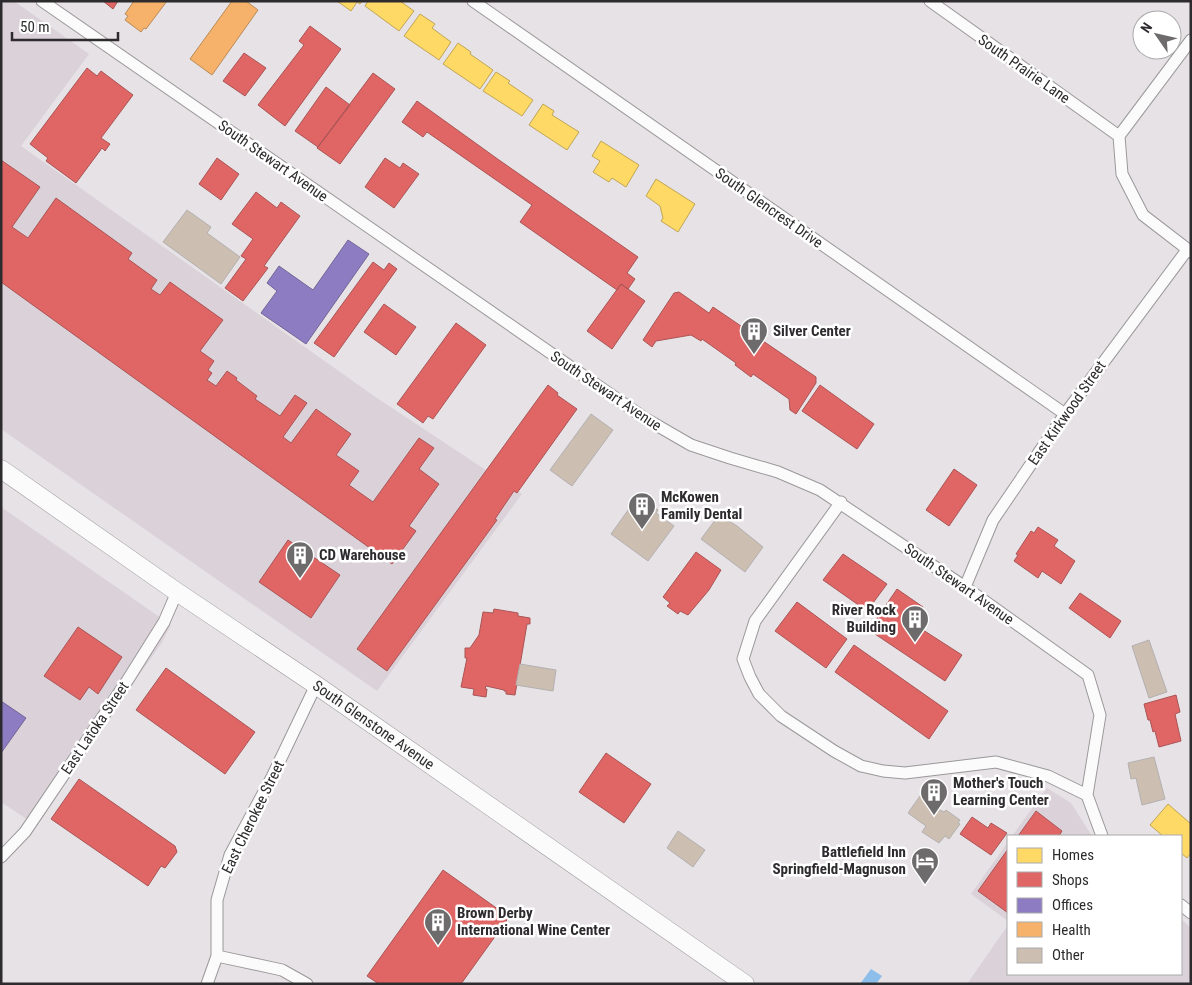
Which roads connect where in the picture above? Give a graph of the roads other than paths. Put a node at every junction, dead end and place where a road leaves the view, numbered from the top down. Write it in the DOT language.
graph roads {
  1 [pos="42,1"];
  2 [pos="473,1"];
  3 [pos="930,1"];
  4 [pos="1191,40"];
  5 [pos="1119,136"];
  6 [pos="1189,251"];
  7 [pos="1065,414"];
  8 [pos="1,469"];
  9 [pos="841,502"];
  10 [pos="965,587"];
  11 [pos="177,592"];
  12 [pos="316,685"];
  13 [pos="1087,795"];
  14 [pos="1102,835"];
  15 [pos="1,857"];
  16 [pos="217,956"];
  17 [pos="208,984"];
  18 [pos="307,984"];
  19 [pos="745,984"];
  1 -- 9 [label="street, South Stewart Avenue"];
  2 -- 7 [label="street, South Glencrest Drive"];
  3 -- 5 [label="street, South Prairie Lane"];
  4 -- 5 [label="street"];
  5 -- 6 [label="street"];
  6 -- 7 [label="street, East Kirkwood Street"];
  7 -- 10 [label="street, East Kirkwood Street"];
  8 -- 11 [label="main road, South Glenstone Avenue"];
  9 -- 10 [label="street, South Stewart Avenue"];
  9 -- 13 [label="street"];
  10 -- 13 [label="street, South Stewart Avenue"];
  11 -- 12 [label="main road, South Glenstone Avenue"];
  11 -- 15 [label="street, East Latoka Street"];
  12 -- 16 [label="street, East Cherokee Street"];
  12 -- 19 [label="main road, South Glenstone Avenue"];
  13 -- 14 [label="street"];
  16 -- 17 [label="street, East Cherokee Street"];
  16 -- 18 [label="street"];
}
